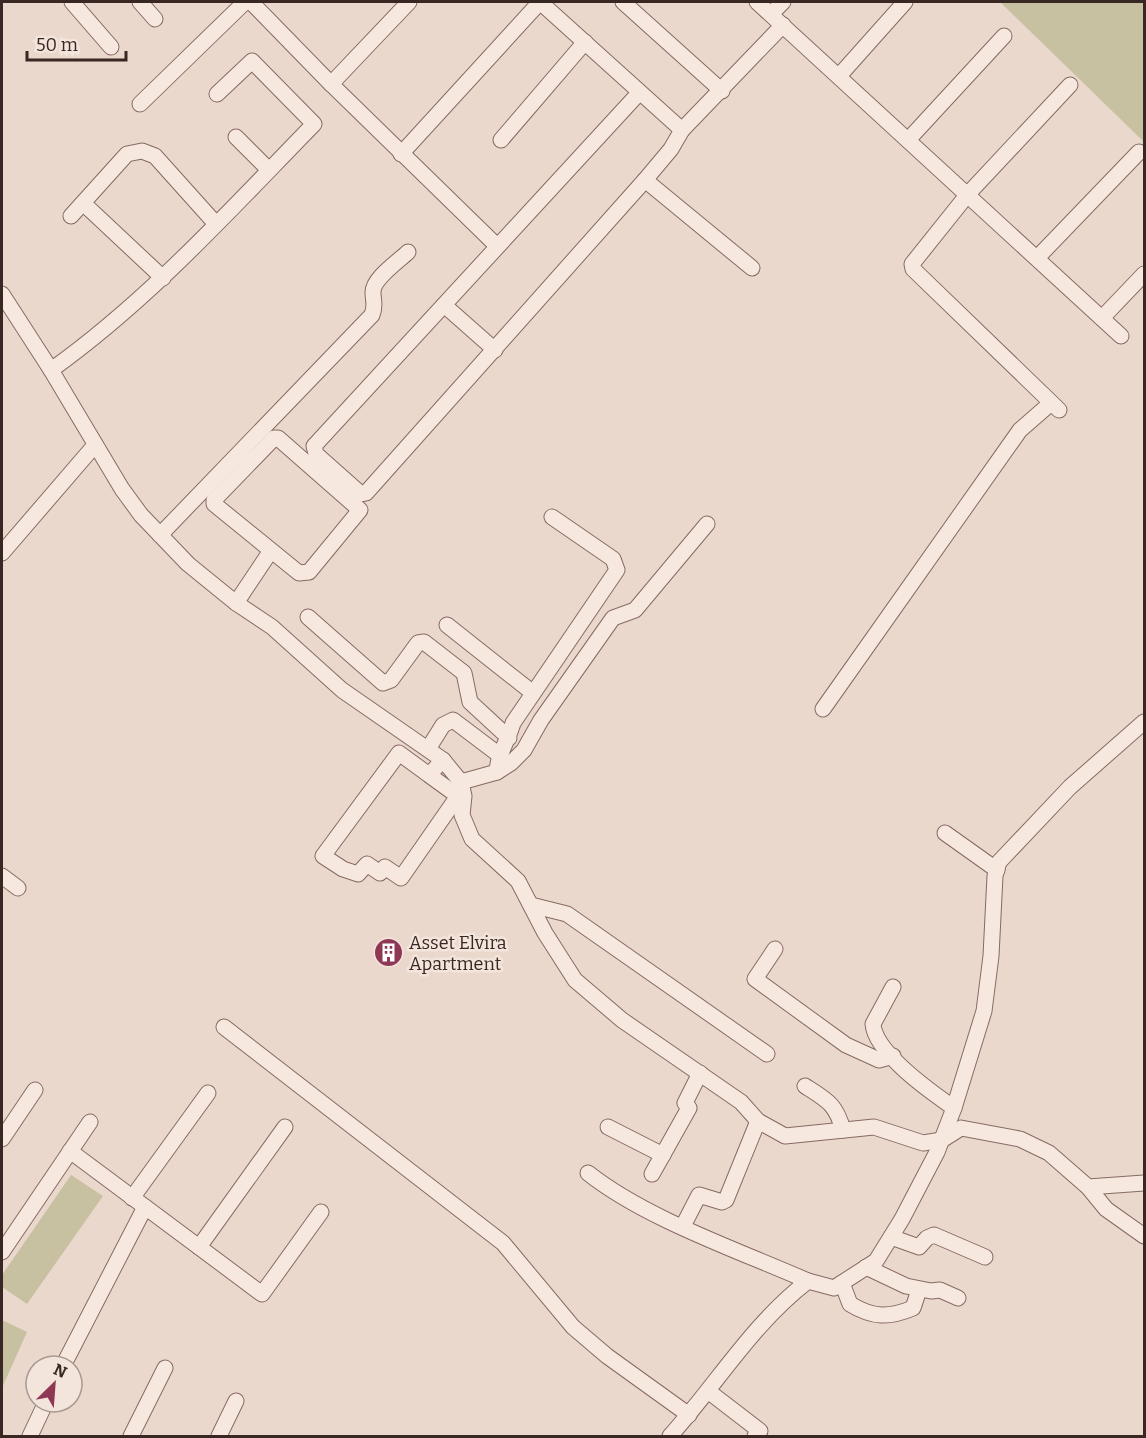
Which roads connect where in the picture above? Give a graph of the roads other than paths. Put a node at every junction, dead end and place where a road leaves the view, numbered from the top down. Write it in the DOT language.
graph roads {
  1 [pos="72,2"];
  2 [pos="140,2"];
  3 [pos="245,2"];
  4 [pos="251,2"];
  5 [pos="409,2"];
  6 [pos="623,2"];
  7 [pos="757,2"];
  8 [pos="783,2"];
  9 [pos="905,2"];
  10 [pos="771,14"];
  11 [pos="155,19"];
  12 [pos="783,25"];
  13 [pos="1004,36"];
  14 [pos="585,42"];
  15 [pos="111,48"];
  16 [pos="839,76"];
  17 [pos="331,84"];
  18 [pos="1070,85"];
  19 [pos="722,91"];
  20 [pos="217,93"];
  21 [pos="639,93"];
  22 [pos="140,104"];
  23 [pos="682,130"];
  24 [pos="236,137"];
  25 [pos="501,140"];
  26 [pos="908,140"];
  27 [pos="1139,152"];
  28 [pos="402,153"];
  29 [pos="269,170"];
  30 [pos="645,180"];
  31 [pos="969,194"];
  32 [pos="83,203"];
  33 [pos="71,216"];
  34 [pos="216,224"];
  35 [pos="497,246"];
  36 [pos="408,252"];
  37 [pos="1038,256"];
  38 [pos="752,268"];
  39 [pos="1144,274"];
  40 [pos="163,278"];
  41 [pos="2,294"];
  42 [pos="444,305"];
  43 [pos="1102,318"];
  44 [pos="1121,336"];
  45 [pos="495,350"];
  46 [pos="51,370"];
  47 [pos="95,445"];
  48 [pos="552,517"];
  49 [pos="707,524"];
  50 [pos="160,535"];
  51 [pos="270,552"];
  52 [pos="2,553"];
  53 [pos="236,603"];
  54 [pos="308,616"];
  55 [pos="447,625"];
  56 [pos="533,693"];
  57 [pos="824,709"];
  58 [pos="1144,722"];
  59 [pos="509,738"];
  60 [pos="428,749"];
  61 [pos="498,754"];
  62 [pos="443,760"];
  63 [pos="497,772"];
  64 [pos="429,775"];
  65 [pos="461,782"];
  66 [pos="945,833"];
  67 [pos="997,870"];
  68 [pos="2,876"];
  69 [pos="18,888"];
  70 [pos="531,905"];
  71 [pos="775,949"];
  72 [pos="893,987"];
  73 [pos="224,1027"];
  74 [pos="767,1054"];
  75 [pos="893,1056"];
  76 [pos="700,1073"];
  77 [pos="805,1086"];
  78 [pos="35,1090"];
  79 [pos="208,1093"];
  80 [pos="954,1108"];
  81 [pos="758,1121"];
  82 [pos="90,1122"];
  83 [pos="285,1127"];
  84 [pos="608,1127"];
  85 [pos="843,1130"];
  86 [pos="2,1138"];
  87 [pos="942,1140"];
  88 [pos="70,1151"];
  89 [pos="663,1155"];
  90 [pos="588,1173"];
  91 [pos="652,1174"];
  92 [pos="1144,1183"];
  93 [pos="1088,1187"];
  94 [pos="132,1198"];
  95 [pos="145,1207"];
  96 [pos="321,1212"];
  97 [pos="683,1226"];
  98 [pos="1144,1236"];
  99 [pos="891,1237"];
  100 [pos="199,1247"];
  101 [pos="2,1252"];
  102 [pos="985,1257"];
  103 [pos="866,1267"];
  104 [pos="808,1281"];
  105 [pos="842,1283"];
  106 [pos="919,1290"];
  107 [pos="958,1298"];
  108 [pos="69,1354"];
  109 [pos="165,1368"];
  110 [pos="708,1391"];
  111 [pos="236,1401"];
  112 [pos="41,1414"];
  113 [pos="689,1415"];
  114 [pos="30,1437"];
  115 [pos="131,1437"];
  116 [pos="219,1437"];
  117 [pos="670,1437"];
  118 [pos="755,1437"];
  1 -- 15 [label="street"];
  2 -- 11 [label="street"];
  3 -- 22 [label="street"];
  4 -- 17 [label="street"];
  5 -- 17 [label="street"];
  6 -- 19 [label="street"];
  7 -- 10 [label="street"];
  8 -- 10 [label="street"];
  9 -- 16 [label="street"];
  10 -- 12 [label="street"];
  12 -- 16 [label="street"];
  12 -- 19 [label="street"];
  13 -- 26 [label="street"];
  14 -- 21 [label="street"];
  14 -- 25 [label="street"];
  14 -- 28 [label="street"];
  16 -- 26 [label="street"];
  17 -- 28 [label="street"];
  18 -- 31 [label="street"];
  19 -- 23 [label="street"];
  20 -- 29 [label="street"];
  21 -- 23 [label="street"];
  21 -- 35 [label="street"];
  23 -- 30 [label="street"];
  24 -- 29 [label="street"];
  26 -- 31 [label="street"];
  27 -- 37 [label="street"];
  28 -- 35 [label="street"];
  29 -- 34 [label="street"];
  30 -- 38 [label="street"];
  30 -- 45 [label="street"];
  31 -- 37 [label="street"];
  31 -- 57 [label="street"];
  32 -- 33 [label="street"];
  32 -- 34 [label="street"];
  32 -- 40 [label="street"];
  34 -- 40 [label="street"];
  35 -- 42 [label="street"];
  36 -- 50 [label="street"];
  37 -- 43 [label="street"];
  39 -- 43 [label="street"];
  40 -- 46 [label="street"];
  41 -- 46 [label="street"];
  42 -- 45 [label="street"];
  42 -- 45 [label="street"];
  43 -- 44 [label="street"];
  46 -- 47 [label="street"];
  47 -- 50 [label="street"];
  47 -- 52 [label="street"];
  48 -- 56 [label="street"];
  49 -- 63 [label="street"];
  50 -- 53 [label="street"];
  51 -- 51 [label="street"];
  51 -- 53 [label="street"];
  53 -- 60 [label="street"];
  54 -- 59 [label="street"];
  55 -- 56 [label="street"];
  56 -- 59 [label="street"];
  58 -- 67 [label="street"];
  59 -- 61 [label="street"];
  60 -- 61 [label="street"];
  60 -- 62 [label="street"];
  61 -- 63 [label="street"];
  62 -- 64 [label="street"];
  62 -- 65 [label="street"];
  63 -- 65 [label="street"];
  64 -- 64 [label="street"];
  65 -- 70 [label="street"];
  66 -- 67 [label="street"];
  67 -- 80 [label="street"];
  68 -- 69 [label="street"];
  70 -- 74 [label="street"];
  70 -- 76 [label="street"];
  71 -- 75 [label="street"];
  72 -- 75 [label="street"];
  73 -- 113 [label="street"];
  75 -- 80 [label="street"];
  76 -- 81 [label="street"];
  76 -- 89 [label="street"];
  77 -- 85 [label="street"];
  78 -- 86 [label="street"];
  79 -- 94 [label="street"];
  80 -- 87 [label="street"];
  81 -- 85 [label="street"];
  81 -- 97 [label="street"];
  82 -- 88 [label="street"];
  83 -- 100 [label="street"];
  84 -- 89 [label="street"];
  85 -- 87 [label="street"];
  87 -- 93 [label="street"];
  87 -- 99 [label="street"];
  88 -- 94 [label="street"];
  88 -- 101 [label="street"];
  89 -- 91 [label="street"];
  90 -- 97 [label="street"];
  92 -- 93 [label="street"];
  93 -- 98 [label="street"];
  94 -- 95 [label="street"];
  95 -- 100 [label="street"];
  95 -- 108 [label="street"];
  96 -- 100 [label="street"];
  97 -- 104 [label="street"];
  99 -- 102 [label="street"];
  99 -- 103 [label="street"];
  103 -- 105 [label="street"];
  103 -- 106 [label="street"];
  104 -- 105 [label="street"];
  104 -- 110 [label="street"];
  105 -- 106 [label="street"];
  106 -- 107 [label="street"];
  109 -- 115 [label="street"];
  110 -- 113 [label="street"];
  110 -- 118 [label="street"];
  111 -- 116 [label="street"];
  112 -- 114 [label="street"];
  113 -- 117 [label="street"];
}
